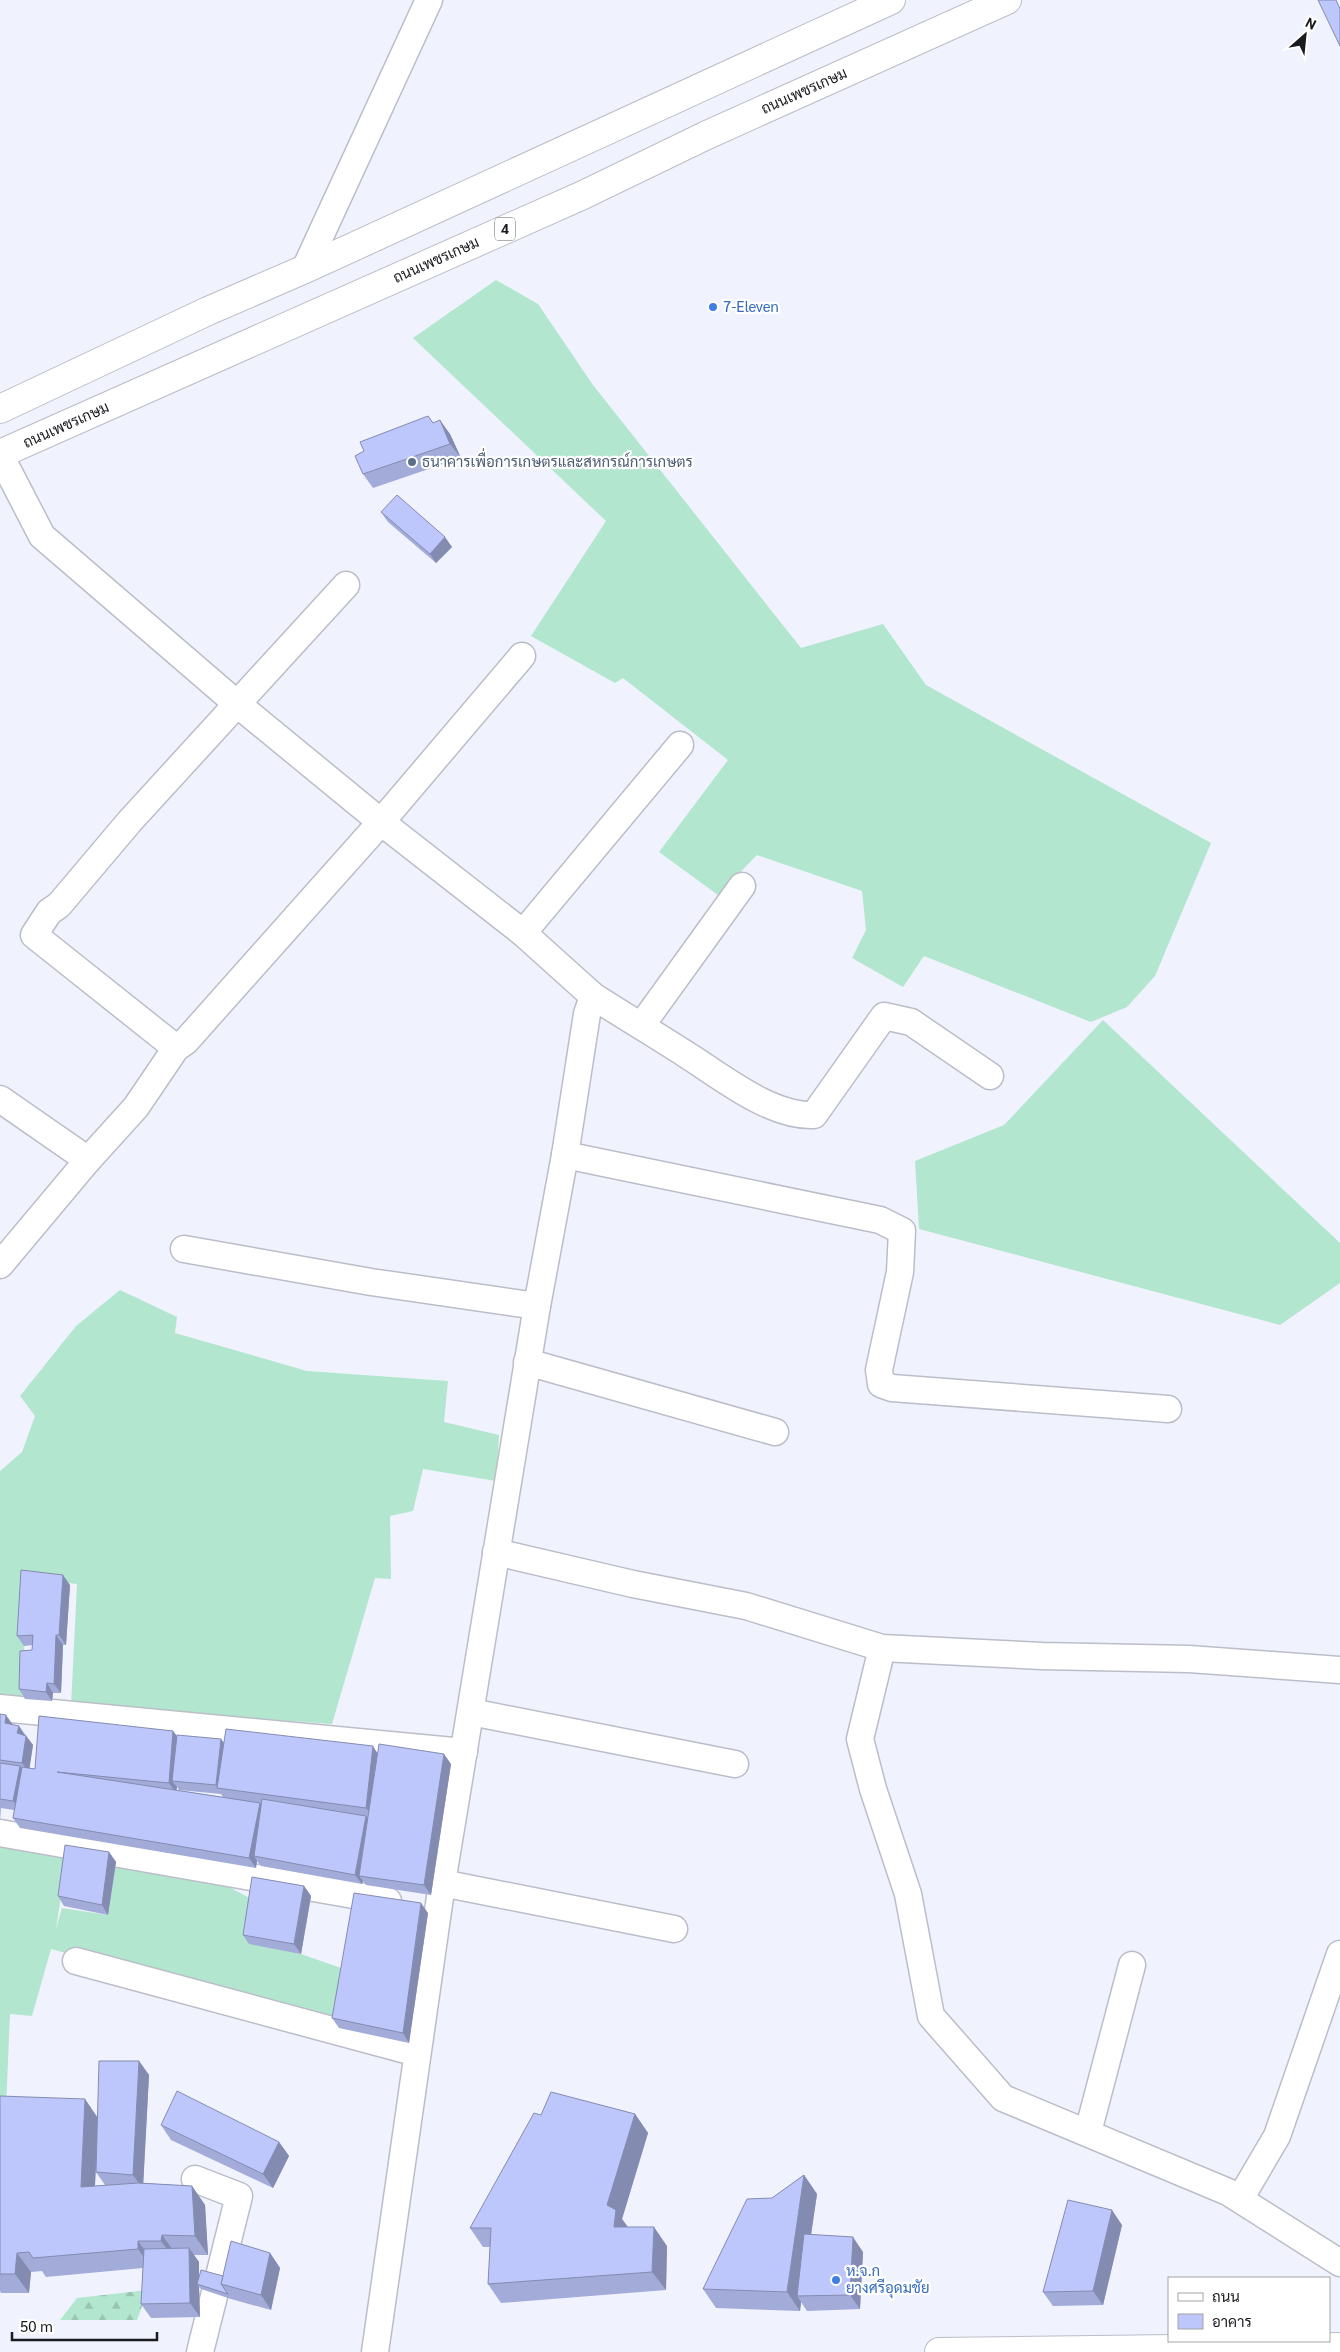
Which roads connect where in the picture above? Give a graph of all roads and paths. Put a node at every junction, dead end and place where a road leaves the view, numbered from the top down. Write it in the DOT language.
graph roads {
  1 [pos="430,0"];
  2 [pos="892,0"];
  3 [pos="1007,0"];
  4 [pos="305,269"];
  5 [pos="0,409"];
  6 [pos="0,455"];
  7 [pos="346,585"];
  8 [pos="522,656"];
  9 [pos="236,703"];
  10 [pos="680,745"];
  11 [pos="381,822"];
  12 [pos="742,886"];
  13 [pos="523,932"];
  14 [pos="593,996"];
  15 [pos="641,1026"];
  16 [pos="176,1048"];
  17 [pos="990,1076"];
  18 [pos="0,1099"];
  19 [pos="565,1155"];
  20 [pos="88,1160"];
  21 [pos="184,1249"];
  22 [pos="0,1265"];
  23 [pos="537,1306"];
  24 [pos="528,1362"];
  25 [pos="1168,1409"];
  26 [pos="775,1432"];
  27 [pos="496,1552"];
  28 [pos="882,1648"];
  29 [pos="1340,1670"];
  30 [pos="0,1708"];
  31 [pos="471,1712"];
  32 [pos="464,1752"];
  33 [pos="735,1764"];
  34 [pos="0,1833"];
  35 [pos="442,1883"];
  36 [pos="422,1906"];
  37 [pos="674,1929"];
  38 [pos="1340,1954"];
  39 [pos="76,1960"];
  40 [pos="1132,1964"];
  41 [pos="417,2053"];
  42 [pos="1088,2132"];
  43 [pos="195,2179"];
  44 [pos="1240,2199"];
  45 [pos="1340,2263"];
  46 [pos="1340,2347"];
  47 [pos="200,2352"];
  48 [pos="375,2352"];
  49 [pos="939,2352"];
  1 -- 4 [label="street"];
  2 -- 4 [label="main road"];
  3 -- 6 [label="main road, ถนนเพชรเกษม / 4"];
  4 -- 5 [label="main road"];
  6 -- 9 [label="street"];
  7 -- 9 [label="street"];
  8 -- 11 [label="street"];
  9 -- 11 [label="street"];
  9 -- 16 [label="street"];
  10 -- 13 [label="street"];
  11 -- 13 [label="street"];
  11 -- 16 [label="street"];
  12 -- 15 [label="street"];
  13 -- 14 [label="street"];
  14 -- 15 [label="street"];
  14 -- 19 [label="street"];
  15 -- 17 [label="street"];
  16 -- 20 [label="street"];
  18 -- 20 [label="street"];
  19 -- 23 [label="street"];
  19 -- 25 [label="street"];
  20 -- 22 [label="street"];
  21 -- 23 [label="street"];
  23 -- 24 [label="street"];
  24 -- 26 [label="street"];
  24 -- 27 [label="street"];
  27 -- 28 [label="street"];
  27 -- 31 [label="street"];
  28 -- 29 [label="street"];
  28 -- 42 [label="street"];
  30 -- 32 [label="street"];
  31 -- 32 [label="street"];
  31 -- 33 [label="street"];
  32 -- 35 [label="street"];
  34 -- 36 [label="street"];
  35 -- 36 [label="street"];
  35 -- 37 [label="street"];
  36 -- 41 [label="street"];
  38 -- 44 [label="street"];
  39 -- 41 [label="street"];
  40 -- 42 [label="street"];
  41 -- 48 [label="street"];
  42 -- 44 [label="street"];
  43 -- 47 [label="street"];
  44 -- 45 [label="street"];
  46 -- 49 [label="main road"];
}
